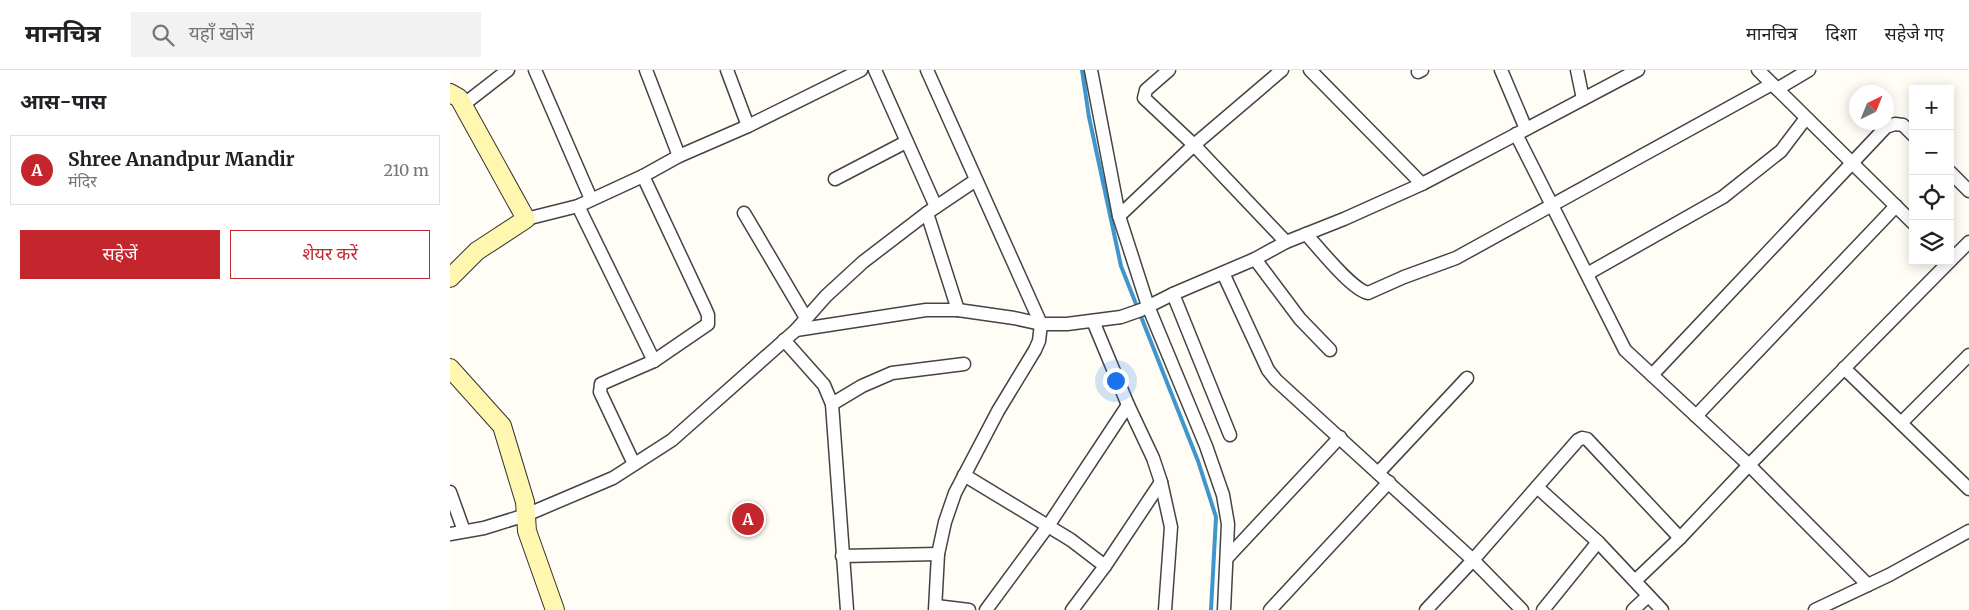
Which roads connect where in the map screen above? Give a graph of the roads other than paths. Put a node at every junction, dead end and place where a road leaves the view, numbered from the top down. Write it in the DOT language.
graph roads {
  1 [pos="508,70"];
  2 [pos="535,70"];
  3 [pos="646,70"];
  4 [pos="727,70"];
  5 [pos="861,70"];
  6 [pos="875,70"];
  7 [pos="927,70"];
  8 [pos="1091,70"];
  9 [pos="1169,70"];
  10 [pos="1282,70"];
  11 [pos="1310,70"];
  12 [pos="1501,70"];
  13 [pos="1577,70"];
  14 [pos="1638,70"];
  15 [pos="1758,70"];
  16 [pos="1809,70"];
  17 [pos="1775,86"];
  18 [pos="450,93"];
  19 [pos="1583,99"];
  20 [pos="463,105"];
  21 [pos="1806,118"];
  22 [pos="748,126"];
  23 [pos="1521,131"];
  24 [pos="1909,131"];
  25 [pos="906,142"];
  26 [pos="1194,146"];
  27 [pos="679,156"];
  28 [pos="1852,163"];
  29 [pos="1953,175"];
  30 [pos="643,176"];
  31 [pos="835,179"];
  32 [pos="976,180"];
  33 [pos="1422,184"];
  34 [pos="1969,191"];
  35 [pos="591,199"];
  36 [pos="1552,205"];
  37 [pos="578,206"];
  38 [pos="1896,206"];
  39 [pos="931,210"];
  40 [pos="744,213"];
  41 [pos="1119,216"];
  42 [pos="526,219"];
  43 [pos="1910,220"];
  44 [pos="1306,234"];
  45 [pos="1286,242"];
  46 [pos="1969,242"];
  47 [pos="1954,257"];
  48 [pos="1255,258"];
  49 [pos="1946,265"];
  50 [pos="1223,273"];
  51 [pos="452,274"];
  52 [pos="1587,274"];
  53 [pos="1173,294"];
  54 [pos="1145,308"];
  55 [pos="958,310"];
  56 [pos="806,318"];
  57 [pos="1093,321"];
  58 [pos="1041,324"];
  59 [pos="796,330"];
  60 [pos="784,340"];
  61 [pos="1330,350"];
  62 [pos="1969,355"];
  63 [pos="654,361"];
  64 [pos="964,364"];
  65 [pos="450,368"];
  66 [pos="1844,368"];
  67 [pos="1652,375"];
  68 [pos="1467,378"];
  69 [pos="832,404"];
  70 [pos="1128,405"];
  71 [pos="1696,416"];
  72 [pos="1901,423"];
  73 [pos="1230,435"];
  74 [pos="1340,437"];
  75 [pos="634,464"];
  76 [pos="1749,465"];
  77 [pos="1378,473"];
  78 [pos="964,475"];
  79 [pos="1161,482"];
  80 [pos="1389,482"];
  81 [pos="1537,487"];
  82 [pos="1969,489"];
  83 [pos="450,492"];
  84 [pos="526,515"];
  85 [pos="1048,526"];
  86 [pos="464,530"];
  87 [pos="1969,531"];
  88 [pos="450,534"];
  89 [pos="1680,538"];
  90 [pos="1598,542"];
  91 [pos="938,554"];
  92 [pos="842,556"];
  93 [pos="1227,558"];
  94 [pos="1473,560"];
  95 [pos="1105,566"];
  96 [pos="1636,580"];
  97 [pos="1868,585"];
  98 [pos="1648,596"];
  99 [pos="936,608"];
  100 [pos="555,610"];
  101 [pos="847,610"];
  102 [pos="969,610"];
  103 [pos="986,610"];
  104 [pos="1072,610"];
  105 [pos="1165,610"];
  106 [pos="1224,610"];
  107 [pos="1270,610"];
  108 [pos="1426,610"];
  109 [pos="1522,610"];
  110 [pos="1543,610"];
  111 [pos="1633,610"];
  112 [pos="1662,610"];
  113 [pos="1815,610"];
  1 -- 20 [label="street"];
  2 -- 35 [label="street"];
  3 -- 27 [label="street"];
  4 -- 22 [label="street"];
  5 -- 22 [label="street"];
  6 -- 25 [label="street"];
  7 -- 32 [label="street"];
  8 -- 41 [label="street"];
  9 -- 26 [label="street"];
  10 -- 26 [label="street"];
  11 -- 33 [label="street"];
  12 -- 23 [label="street"];
  13 -- 19 [label="street"];
  14 -- 19 [label="street"];
  15 -- 17 [label="street"];
  16 -- 17 [label="street"];
  17 -- 21 [label="street"];
  17 -- 36 [label="street"];
  18 -- 20 [label="street"];
  19 -- 23 [label="street"];
  20 -- 42 [label="street"];
  21 -- 28 [label="street"];
  21 -- 52 [label="street"];
  22 -- 27 [label="street"];
  23 -- 33 [label="street"];
  23 -- 36 [label="street"];
  24 -- 28 [label="street"];
  25 -- 31 [label="street"];
  25 -- 39 [label="street"];
  26 -- 41 [label="street"];
  26 -- 45 [label="street"];
  27 -- 30 [label="street"];
  28 -- 38 [label="street"];
  28 -- 67 [label="street"];
  29 -- 34 [label="street"];
  30 -- 35 [label="street"];
  30 -- 63 [label="street"];
  32 -- 39 [label="street"];
  32 -- 58 [label="street"];
  33 -- 44 [label="street"];
  35 -- 37 [label="street"];
  36 -- 44 [label="street"];
  36 -- 52 [label="street"];
  37 -- 42 [label="street"];
  37 -- 63 [label="street"];
  38 -- 43 [label="street"];
  38 -- 71 [label="street"];
  39 -- 55 [label="street"];
  39 -- 56 [label="street"];
  40 -- 56 [label="street"];
  41 -- 54 [label="street"];
  42 -- 51 [label="street"];
  44 -- 45 [label="street"];
  45 -- 48 [label="street"];
  46 -- 47 [label="street"];
  48 -- 50 [label="street"];
  48 -- 61 [label="street"];
  49 -- 66 [label="street"];
  50 -- 53 [label="street"];
  50 -- 74 [label="street"];
  52 -- 67 [label="street"];
  53 -- 54 [label="street"];
  53 -- 73 [label="street"];
  54 -- 57 [label="street"];
  54 -- 93 [label="street"];
  55 -- 58 [label="street"];
  55 -- 59 [label="street"];
  56 -- 59 [label="street"];
  57 -- 58 [label="street"];
  57 -- 70 [label="street"];
  58 -- 78 [label="street"];
  59 -- 60 [label="street"];
  60 -- 69 [label="street"];
  60 -- 75 [label="street"];
  62 -- 72 [label="street"];
  63 -- 75 [label="street"];
  64 -- 69 [label="street"];
  65 -- 84 [label="street"];
  66 -- 72 [label="street"];
  66 -- 76 [label="street"];
  67 -- 71 [label="street"];
  68 -- 77 [label="street"];
  69 -- 92 [label="street"];
  70 -- 79 [label="street"];
  70 -- 85 [label="street"];
  71 -- 76 [label="street"];
  72 -- 82 [label="street"];
  74 -- 77 [label="street"];
  74 -- 93 [label="street"];
  75 -- 84 [label="street"];
  76 -- 89 [label="street"];
  76 -- 97 [label="street"];
  77 -- 80 [label="street"];
  78 -- 85 [label="street"];
  78 -- 91 [label="street"];
  79 -- 95 [label="street"];
  79 -- 105 [label="street"];
  80 -- 94 [label="street"];
  80 -- 107 [label="street"];
  81 -- 89 [label="street"];
  81 -- 90 [label="street"];
  81 -- 94 [label="street"];
  83 -- 86 [label="street"];
  84 -- 86 [label="street"];
  84 -- 100 [label="street"];
  85 -- 95 [label="street"];
  85 -- 103 [label="street"];
  86 -- 88 [label="street"];
  87 -- 97 [label="street"];
  89 -- 96 [label="street"];
  90 -- 96 [label="street"];
  90 -- 110 [label="street"];
  91 -- 92 [label="street"];
  91 -- 99 [label="street"];
  92 -- 101 [label="street"];
  93 -- 106 [label="street"];
  94 -- 108 [label="street"];
  94 -- 109 [label="street"];
  95 -- 104 [label="street"];
  96 -- 98 [label="street"];
  97 -- 113 [label="street"];
  98 -- 111 [label="street"];
  98 -- 112 [label="street"];
  99 -- 102 [label="street"];
}
